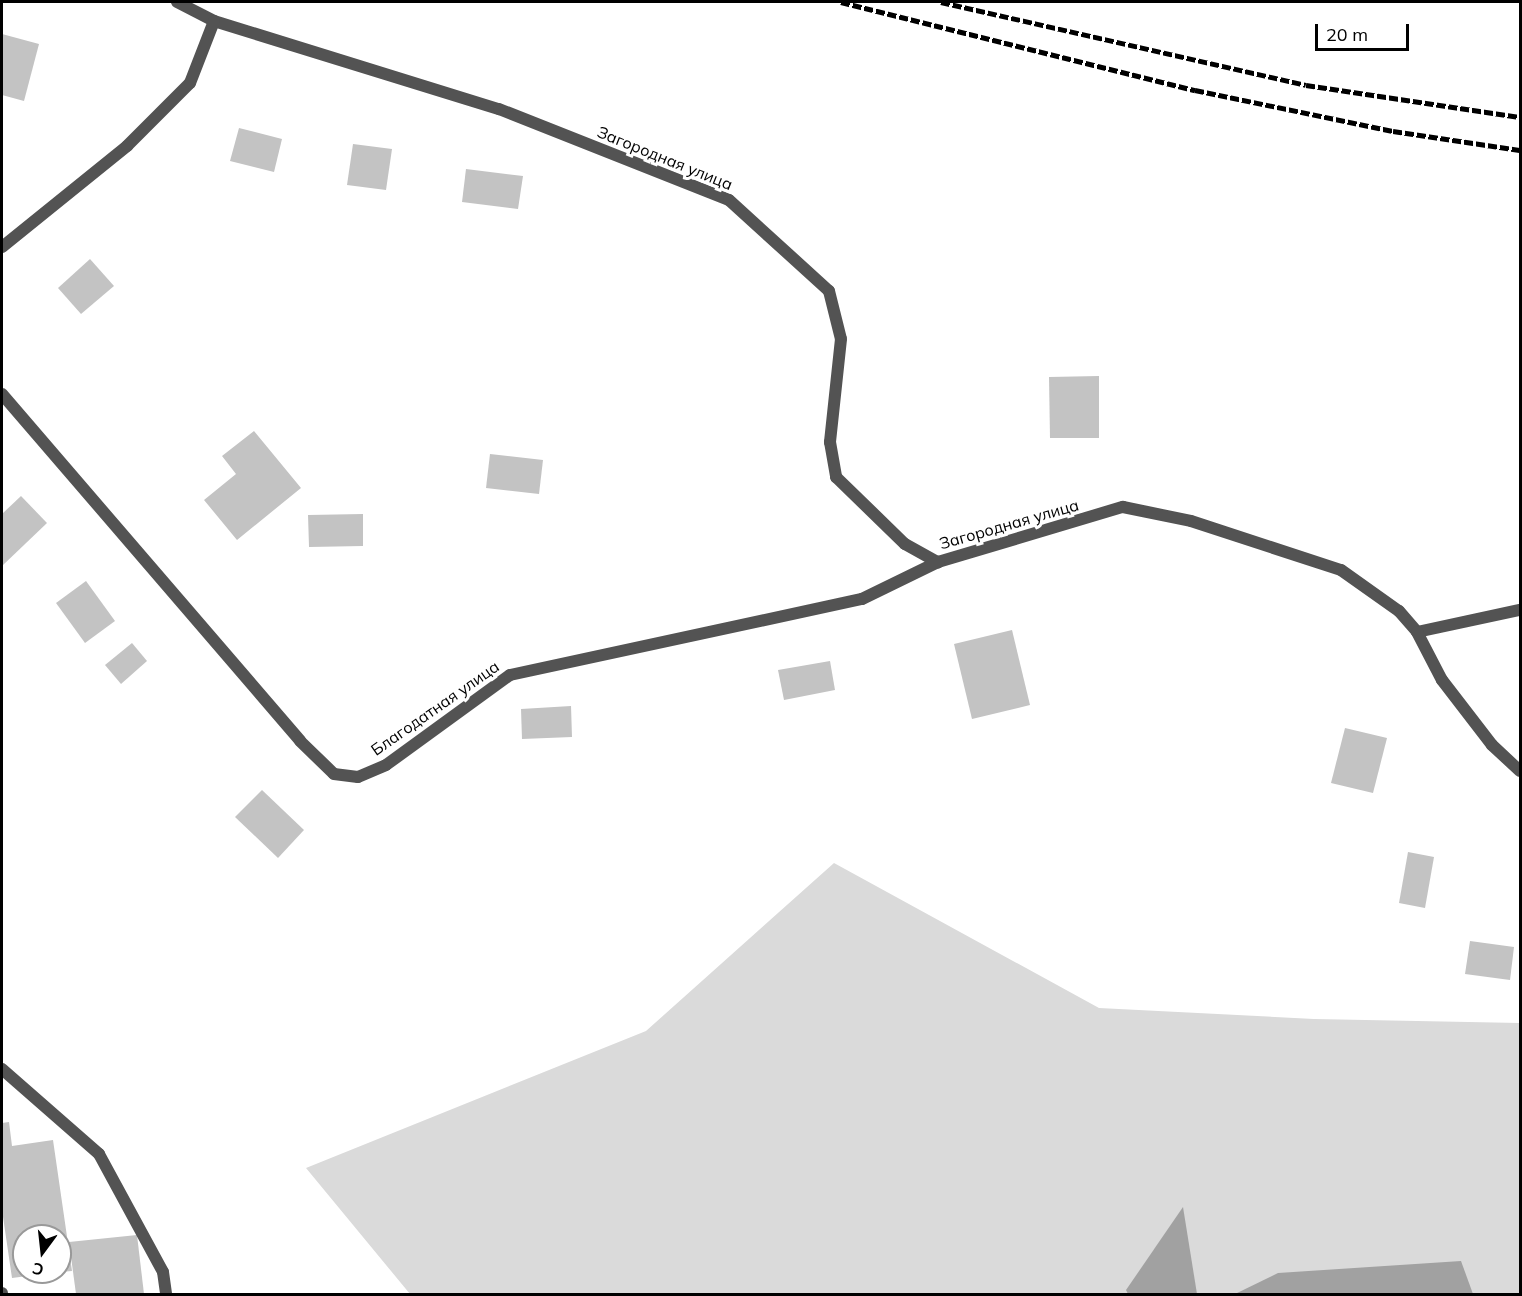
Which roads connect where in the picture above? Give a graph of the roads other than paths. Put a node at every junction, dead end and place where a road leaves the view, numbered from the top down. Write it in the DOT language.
graph roads {
  1 [pos="177,2"];
  2 [pos="214,21"];
  3 [pos="2,247"];
  4 [pos="2,394"];
  5 [pos="938,562"];
  6 [pos="1521,610"];
  7 [pos="1417,632"];
  8 [pos="1521,771"];
  9 [pos="2,1069"];
  10 [pos="166,1294"];
  1 -- 2 [label="street, Загородная улица"];
  2 -- 3 [label="street"];
  2 -- 5 [label="street, Загородная улица"];
  4 -- 5 [label="street, Благодатная улица"];
  5 -- 7 [label="street, Загородная улица"];
  6 -- 7 [label="street"];
  7 -- 8 [label="street, Загородная улица"];
  9 -- 10 [label="street"];
}
